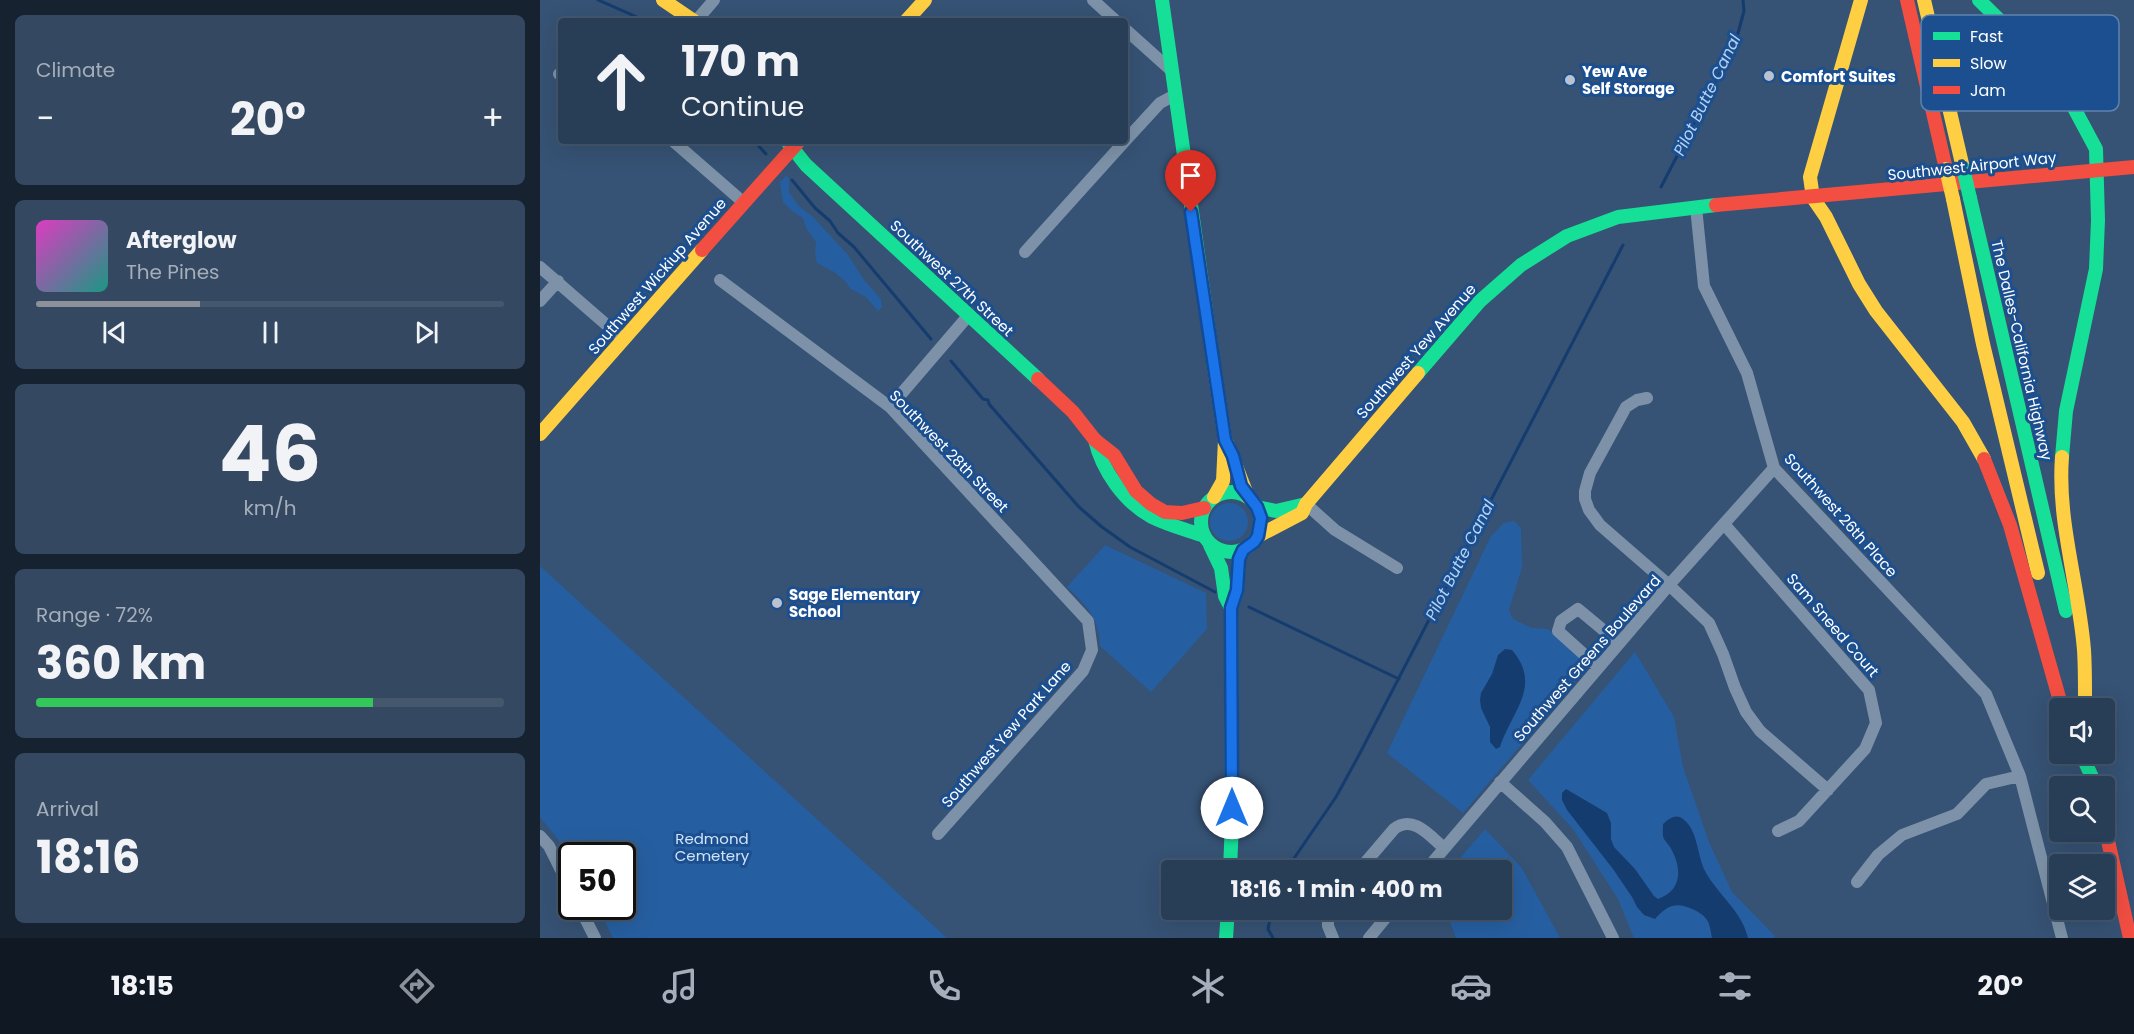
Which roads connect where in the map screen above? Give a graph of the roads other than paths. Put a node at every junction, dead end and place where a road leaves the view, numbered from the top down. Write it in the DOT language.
graph roads {
  1 [pos="663,0"];
  2 [pos="714,0"];
  3 [pos="925,0"];
  4 [pos="1093,0"];
  5 [pos="1162,0"];
  6 [pos="1861,0"];
  7 [pos="1907,0"];
  8 [pos="1924,0"];
  9 [pos="1979,0"];
  10 [pos="1927,15"];
  11 [pos="1994,15"];
  12 [pos="690,18"];
  13 [pos="698,18"];
  14 [pos="909,18"];
  15 [pos="1113,18"];
  16 [pos="1128,32"];
  17 [pos="1921,61"];
  18 [pos="1173,72"];
  19 [pos="1174,95"];
  20 [pos="1933,111"];
  21 [pos="1950,111"];
  22 [pos="2076,111"];
  23 [pos="1128,138"];
  24 [pos="676,144"];
  25 [pos="792,144"];
  26 [pos="794,144"];
  27 [pos="1122,144"];
  28 [pos="2134,166"];
  29 [pos="2097,170"];
  30 [pos="1814,198"];
  31 [pos="743,202"];
  32 [pos="1696,207"];
  33 [pos="1025,252"];
  34 [pos="540,267"];
  35 [pos="720,279"];
  36 [pos="558,281"];
  37 [pos="540,302"];
  38 [pos="968,316"];
  39 [pos="624,340"];
  40 [pos="1647,398"];
  41 [pos="890,407"];
  42 [pos="540,434"];
  43 [pos="1095,440"];
  44 [pos="1225,440"];
  45 [pos="1773,468"];
  46 [pos="1209,502"];
  47 [pos="1252,502"];
  48 [pos="1306,504"];
  49 [pos="1724,524"];
  50 [pos="1258,536"];
  51 [pos="1207,540"];
  52 [pos="1243,550"];
  53 [pos="1396,568"];
  54 [pos="1669,585"];
  55 [pos="1231,608"];
  56 [pos="1619,643"];
  57 [pos="1092,650"];
  58 [pos="1598,667"];
  59 [pos="2059,698"];
  60 [pos="2068,698"];
  61 [pos="2086,698"];
  62 [pos="2087,698"];
  63 [pos="2020,776"];
  64 [pos="1500,782"];
  65 [pos="1828,790"];
  66 [pos="1778,831"];
  67 [pos="938,834"];
  68 [pos="540,836"];
  69 [pos="2108,842"];
  70 [pos="1444,848"];
  71 [pos="1230,860"];
  72 [pos="1367,860"];
  73 [pos="1434,860"];
  74 [pos="558,864"];
  75 [pos="1857,882"];
  76 [pos="586,920"];
  77 [pos="1227,920"];
  78 [pos="1328,920"];
  79 [pos="1384,920"];
  80 [pos="595,938"];
  81 [pos="1226,938"];
  82 [pos="1333,938"];
  83 [pos="1369,938"];
  84 [pos="1613,938"];
  85 [pos="2062,938"];
  86 [pos="2130,938"];
  1 -- 12 [label="main road"];
  2 -- 13 [label="street"];
  3 -- 14 [label="main road"];
  4 -- 15 [label="street"];
  5 -- 18 [label="main road"];
  6 -- 30 [label="main road"];
  7 -- 17 [label="main road, bridge"];
  8 -- 10 [label="main road, The Dalles-California Highway, bridge"];
  9 -- 11 [label="main road"];
  16 -- 18 [label="street"];
  18 -- 19 [label="main road"];
  19 -- 23 [label="street"];
  19 -- 44 [label="main road"];
  20 -- 60 [label="main road, bridge"];
  21 -- 61 [label="main road, The Dalles-California Highway, bridge"];
  22 -- 29 [label="main road"];
  24 -- 31 [label="street"];
  25 -- 31 [label="main road, Southwest Wickiup Avenue"];
  26 -- 38 [label="main road, Southwest 27th Street"];
  27 -- 33 [label="street"];
  28 -- 29 [label="main road, Southwest Airport Way"];
  29 -- 30 [label="main road, Southwest Airport Way"];
  29 -- 62 [label="main road"];
  30 -- 32 [label="main road, Southwest Yew Avenue"];
  30 -- 59 [label="main road"];
  31 -- 39 [label="main road, Southwest Wickiup Avenue"];
  32 -- 45 [label="street, Southwest 26th Place"];
  32 -- 48 [label="main road, Southwest Yew Avenue"];
  34 -- 36 [label="street"];
  35 -- 41 [label="street, Southwest 28th Street"];
  36 -- 37 [label="street"];
  36 -- 39 [label="street"];
  38 -- 41 [label="street"];
  38 -- 43 [label="main road, Southwest 27th Street"];
  39 -- 42 [label="main road, Southwest Wickiup Avenue"];
  40 -- 54 [label="street"];
  41 -- 57 [label="street, Southwest 28th Street"];
  43 -- 46 [label="main road, Southwest 27th Street"];
  43 -- 51 [label="main road, Southwest 27th Street"];
  44 -- 46 [label="main road"];
  44 -- 47 [label="main road"];
  45 -- 49 [label="street, Southwest Greens Boulevard"];
  45 -- 63 [label="street, Southwest 26th Place"];
  46 -- 47 [label="main road"];
  46 -- 51 [label="main road"];
  47 -- 48 [label="main road"];
  47 -- 50 [label="main road"];
  48 -- 50 [label="main road, Southwest Yew Avenue"];
  48 -- 53 [label="street"];
  49 -- 54 [label="street, Southwest Greens Boulevard"];
  49 -- 65 [label="street, Sam Sneed Court"];
  50 -- 52 [label="main road"];
  51 -- 52 [label="main road"];
  51 -- 55 [label="main road"];
  52 -- 55 [label="main road"];
  54 -- 56 [label="street, Southwest Greens Boulevard"];
  54 -- 65 [label="street"];
  55 -- 71 [label="main road"];
  56 -- 58 [label="street, Southwest Greens Boulevard"];
  56 -- 58 [label="street"];
  57 -- 67 [label="street, Southwest Yew Park Lane"];
  58 -- 64 [label="street, Southwest Greens Boulevard"];
  63 -- 75 [label="street"];
  63 -- 85 [label="street, Southwest 26th Place"];
  64 -- 70 [label="street, Southwest Greens Boulevard"];
  64 -- 84 [label="street"];
  65 -- 66 [label="street, Sam Sneed Court"];
  68 -- 74 [label="street"];
  69 -- 86 [label="main road"];
  70 -- 72 [label="street"];
  70 -- 73 [label="street, Southwest Greens Boulevard"];
  76 -- 80 [label="street"];
  77 -- 81 [label="main road"];
  78 -- 82 [label="street"];
  79 -- 83 [label="street"];
}
